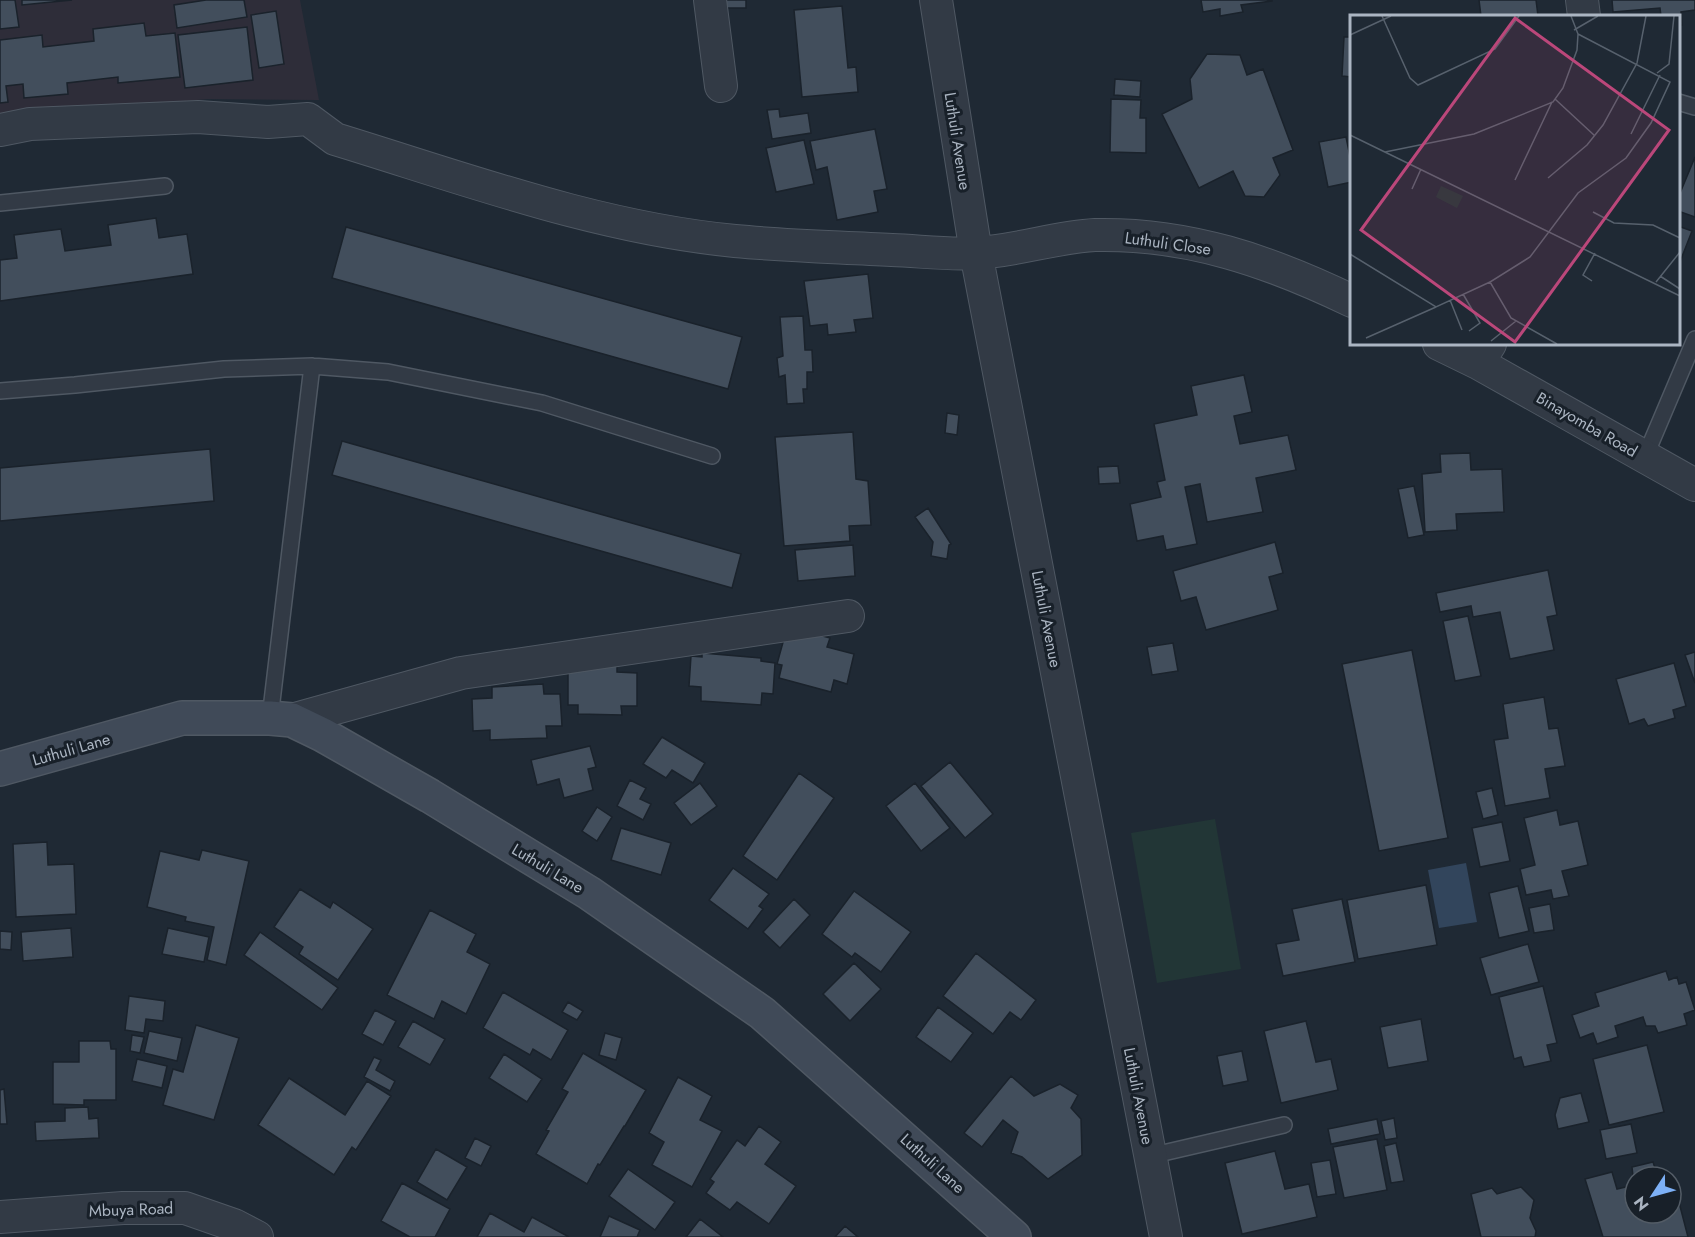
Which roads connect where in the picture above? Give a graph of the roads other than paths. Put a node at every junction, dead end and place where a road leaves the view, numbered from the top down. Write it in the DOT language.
graph roads {
  1 [pos="710,0"];
  2 [pos="936,0"];
  3 [pos="1582,0"];
  4 [pos="1584,15"];
  5 [pos="721,86"];
  6 [pos="1680,103"];
  7 [pos="1695,107"];
  8 [pos="0,129"];
  9 [pos="165,186"];
  10 [pos="0,203"];
  11 [pos="976,253"];
  12 [pos="1350,300"];
  13 [pos="1695,339"];
  14 [pos="1444,345"];
  15 [pos="1484,353"];
  16 [pos="312,366"];
  17 [pos="0,391"];
  18 [pos="712,456"];
  19 [pos="1645,457"];
  20 [pos="1695,485"];
  21 [pos="848,616"];
  22 [pos="281,719"];
  23 [pos="0,770"];
  24 [pos="1284,1125"];
  25 [pos="1150,1156"];
  26 [pos="0,1217"];
  27 [pos="257,1237"];
  28 [pos="1014,1237"];
  29 [pos="1166,1237"];
  1 -- 5 [label="street"];
  2 -- 11 [label="street, Luthuli Avenue"];
  3 -- 4 [label="street"];
  6 -- 7 [label="lane"];
  8 -- 11 [label="street, Luthuli Close"];
  9 -- 10 [label="lane"];
  11 -- 12 [label="street, Luthuli Close"];
  11 -- 25 [label="street, Luthuli Avenue"];
  13 -- 19 [label="lane"];
  14 -- 15 [label="street"];
  15 -- 19 [label="street, Binayomba Road"];
  16 -- 17 [label="lane"];
  16 -- 18 [label="lane"];
  16 -- 22 [label="lane"];
  19 -- 20 [label="street, Binayomba Road"];
  21 -- 22 [label="street"];
  22 -- 23 [label="street, Luthuli Lane"];
  22 -- 28 [label="street, Luthuli Lane"];
  24 -- 25 [label="lane"];
  25 -- 29 [label="street, Luthuli Avenue"];
  26 -- 27 [label="street, Mbuya Road"];
}
